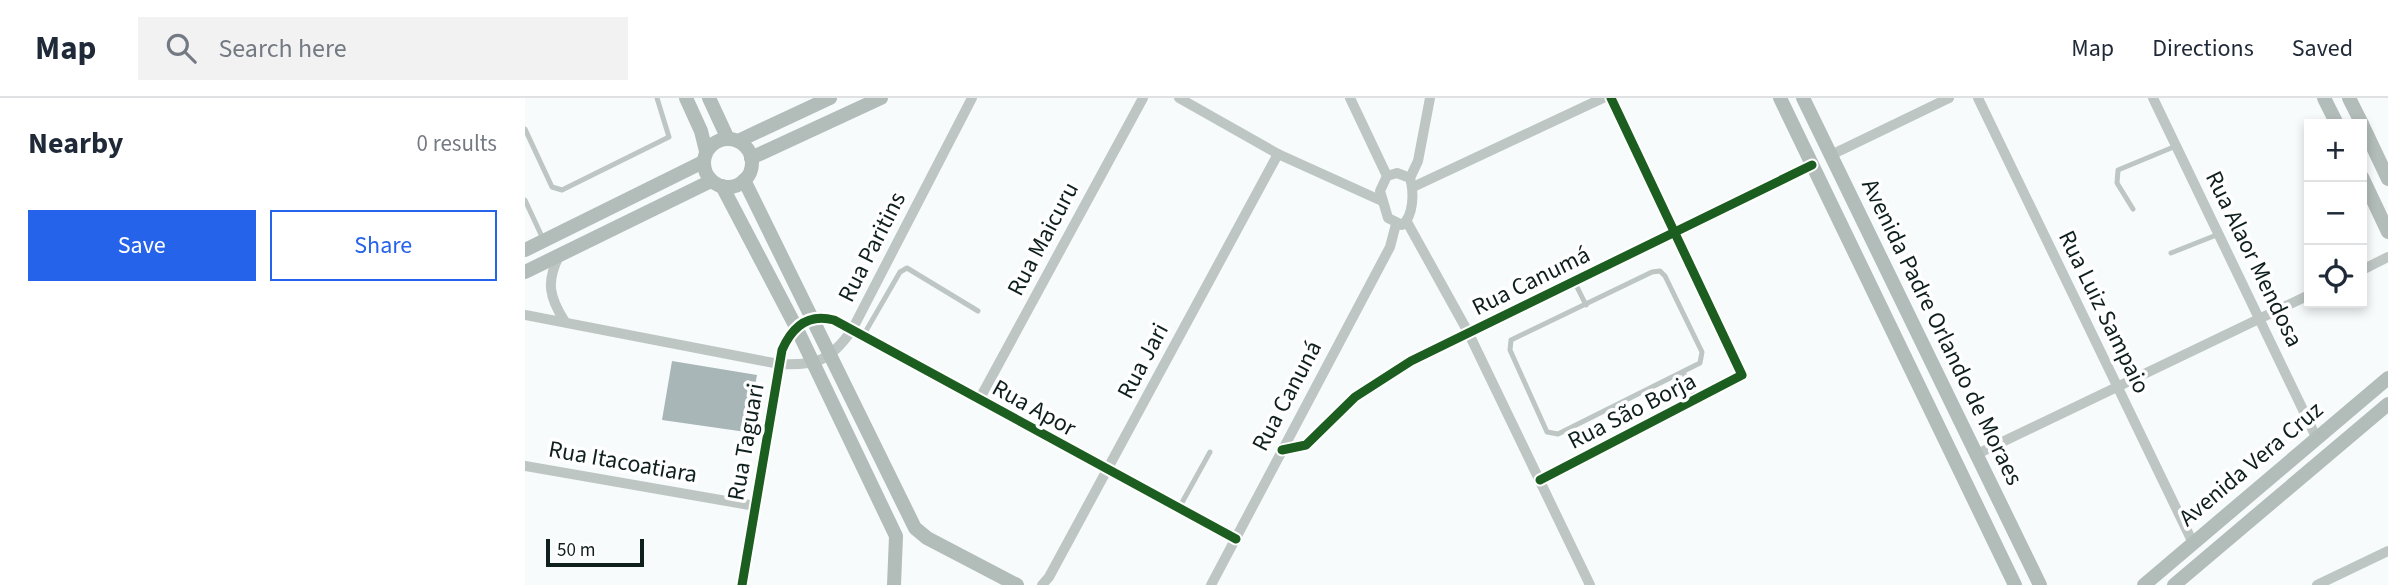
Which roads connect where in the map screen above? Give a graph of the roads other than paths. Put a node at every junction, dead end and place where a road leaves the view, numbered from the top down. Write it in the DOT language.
graph roads {
  1 [pos="657,98"];
  2 [pos="686,98"];
  3 [pos="709,98"];
  4 [pos="829,98"];
  5 [pos="881,98"];
  6 [pos="972,98"];
  7 [pos="1143,98"];
  8 [pos="1179,98"];
  9 [pos="1350,98"];
  10 [pos="1430,98"];
  11 [pos="1603,98"];
  12 [pos="1611,98"];
  13 [pos="1780,98"];
  14 [pos="1804,98"];
  15 [pos="1949,98"];
  16 [pos="1978,98"];
  17 [pos="2153,98"];
  18 [pos="2324,98"];
  19 [pos="2349,98"];
  20 [pos="2334,119"];
  21 [pos="2360,119"];
  22 [pos="525,129"];
  23 [pos="2367,135"];
  24 [pos="733,140"];
  25 [pos="2176,146"];
  26 [pos="1278,154"];
  27 [pos="1831,155"];
  28 [pos="705,157"];
  29 [pos="751,158"];
  30 [pos="1812,165"];
  31 [pos="1387,176"];
  32 [pos="2388,179"];
  33 [pos="744,180"];
  34 [pos="2364,182"];
  35 [pos="717,183"];
  36 [pos="1411,183"];
  37 [pos="525,200"];
  38 [pos="1382,201"];
  39 [pos="2133,209"];
  40 [pos="528,213"];
  41 [pos="1401,223"];
  42 [pos="2388,232"];
  43 [pos="1675,233"];
  44 [pos="2219,234"];
  45 [pos="544,241"];
  46 [pos="525,250"];
  47 [pos="2171,253"];
  48 [pos="559,256"];
  49 [pos="2388,257"];
  50 [pos="2367,268"];
  51 [pos="525,272"];
  52 [pos="1574,281"];
  53 [pos="2304,297"];
  54 [pos="1586,305"];
  55 [pos="978,311"];
  56 [pos="525,314"];
  57 [pos="812,318"];
  58 [pos="2259,319"];
  59 [pos="565,322"];
  60 [pos="796,327"];
  61 [pos="852,330"];
  62 [pos="1468,332"];
  63 [pos="863,337"];
  64 [pos="831,355"];
  65 [pos="813,364"];
  66 [pos="779,365"];
  67 [pos="1683,372"];
  68 [pos="2388,378"];
  69 [pos="2117,386"];
  70 [pos="1696,399"];
  71 [pos="979,400"];
  72 [pos="2388,404"];
  73 [pos="2317,439"];
  74 [pos="1282,450"];
  75 [pos="1210,452"];
  76 [pos="1975,454"];
  77 [pos="525,466"];
  78 [pos="1108,471"];
  79 [pos="1539,480"];
  80 [pos="755,506"];
  81 [pos="1179,508"];
  82 [pos="1236,539"];
  83 [pos="2193,543"];
  84 [pos="2388,551"];
  85 [pos="741,585"];
  86 [pos="894,585"];
  87 [pos="1017,585"];
  88 [pos="1042,585"];
  89 [pos="1212,585"];
  90 [pos="1590,585"];
  91 [pos="2015,585"];
  92 [pos="2040,585"];
  93 [pos="2144,585"];
  94 [pos="2174,585"];
  95 [pos="2318,585"];
  1 -- 22 [label="lane"];
  2 -- 28 [label="main road"];
  3 -- 24 [label="main road"];
  4 -- 24 [label="main road"];
  5 -- 29 [label="main road"];
  6 -- 61 [label="street, Rua Paritins"];
  7 -- 71 [label="street, Rua Maicuru"];
  8 -- 26 [label="street"];
  9 -- 31 [label="street"];
  10 -- 36 [label="street, Rua Canuná"];
  11 -- 36 [label="street"];
  12 -- 43 [label="street"];
  13 -- 30 [label="main road, Avenida Padre Orlando de Moraes"];
  14 -- 27 [label="main road, Avenida Padre Orlando de Moraes"];
  15 -- 27 [label="street"];
  16 -- 69 [label="street, Rua Luiz Sampaio"];
  17 -- 25 [label="street, Rua Alaor Mendosa"];
  18 -- 20 [label="main road"];
  19 -- 21 [label="main road"];
  23 -- 32 [label="main road"];
  24 -- 28 [label="main road"];
  24 -- 29 [label="main road"];
  25 -- 39 [label="lane"];
  25 -- 44 [label="street, Rua Alaor Mendosa"];
  26 -- 38 [label="street"];
  26 -- 78 [label="street, Rua Jari"];
  27 -- 76 [label="main road, Avenida Padre Orlando de Moraes"];
  28 -- 35 [label="main road"];
  28 -- 45 [label="main road"];
  29 -- 33 [label="main road"];
  30 -- 43 [label="street, Rua Canumá"];
  30 -- 91 [label="main road, Avenida Padre Orlando de Moraes"];
  31 -- 36 [label="street"];
  31 -- 38 [label="street"];
  33 -- 35 [label="main road"];
  33 -- 57 [label="main road"];
  34 -- 42 [label="main road"];
  35 -- 48 [label="main road"];
  35 -- 60 [label="main road"];
  36 -- 41 [label="street, Rua Canuná"];
  37 -- 40 [label="lane"];
  38 -- 41 [label="street"];
  40 -- 45 [label="lane"];
  41 -- 62 [label="street"];
  41 -- 74 [label="street, Rua Canuná"];
  43 -- 52 [label="street, Rua Canumá"];
  43 -- 70 [label="street, Rua São Borja"];
  44 -- 47 [label="lane"];
  44 -- 58 [label="street, Rua Alaor Mendosa"];
  45 -- 46 [label="main road"];
  48 -- 51 [label="main road"];
  48 -- 59 [label="street"];
  49 -- 50 [label="street"];
  52 -- 54 [label="lane"];
  52 -- 62 [label="street, Rua Canumá"];
  53 -- 58 [label="street"];
  54 -- 67 [label="lane"];
  54 -- 67 [label="lane"];
  55 -- 63 [label="lane"];
  56 -- 59 [label="street, Rua Paritins"];
  57 -- 60 [label="street"];
  57 -- 61 [label="street, Rua Apor"];
  57 -- 64 [label="main road"];
  58 -- 69 [label="street"];
  58 -- 73 [label="street, Rua Alaor Mendosa"];
  59 -- 66 [label="street, Rua Paritins"];
  60 -- 65 [label="main road"];
  60 -- 66 [label="street, Rua Taguari"];
  61 -- 63 [label="street, Rua Apor"];
  61 -- 64 [label="street, Rua Paritins"];
  62 -- 74 [label="street, Rua Canumá"];
  62 -- 79 [label="street"];
  63 -- 71 [label="street, Rua Apor"];
  64 -- 65 [label="street, Rua Paritins"];
  64 -- 87 [label="main road"];
  65 -- 66 [label="street, Rua Paritins"];
  65 -- 86 [label="main road"];
  66 -- 80 [label="street, Rua Taguari"];
  67 -- 70 [label="lane"];
  68 -- 73 [label="main road, Avenida Vera Cruz"];
  69 -- 76 [label="street"];
  69 -- 83 [label="street, Rua Luiz Sampaio"];
  70 -- 79 [label="street, Rua São Borja"];
  71 -- 78 [label="street, Rua Apor"];
  72 -- 94 [label="main road, Avenida Vera Cruz"];
  73 -- 83 [label="main road, Avenida Vera Cruz"];
  74 -- 82 [label="street, Rua Canuná"];
  75 -- 81 [label="lane"];
  76 -- 92 [label="main road, Avenida Padre Orlando de Moraes"];
  77 -- 80 [label="street, Rua Itacoatiara"];
  78 -- 81 [label="street, Rua Apor"];
  78 -- 88 [label="street, Rua Jari"];
  79 -- 90 [label="street"];
  80 -- 85 [label="street, Rua Taguari"];
  81 -- 82 [label="street, Rua Apor"];
  82 -- 89 [label="street, Rua Canuná"];
  83 -- 93 [label="main road, Avenida Vera Cruz"];
  84 -- 95 [label="street"];
}
